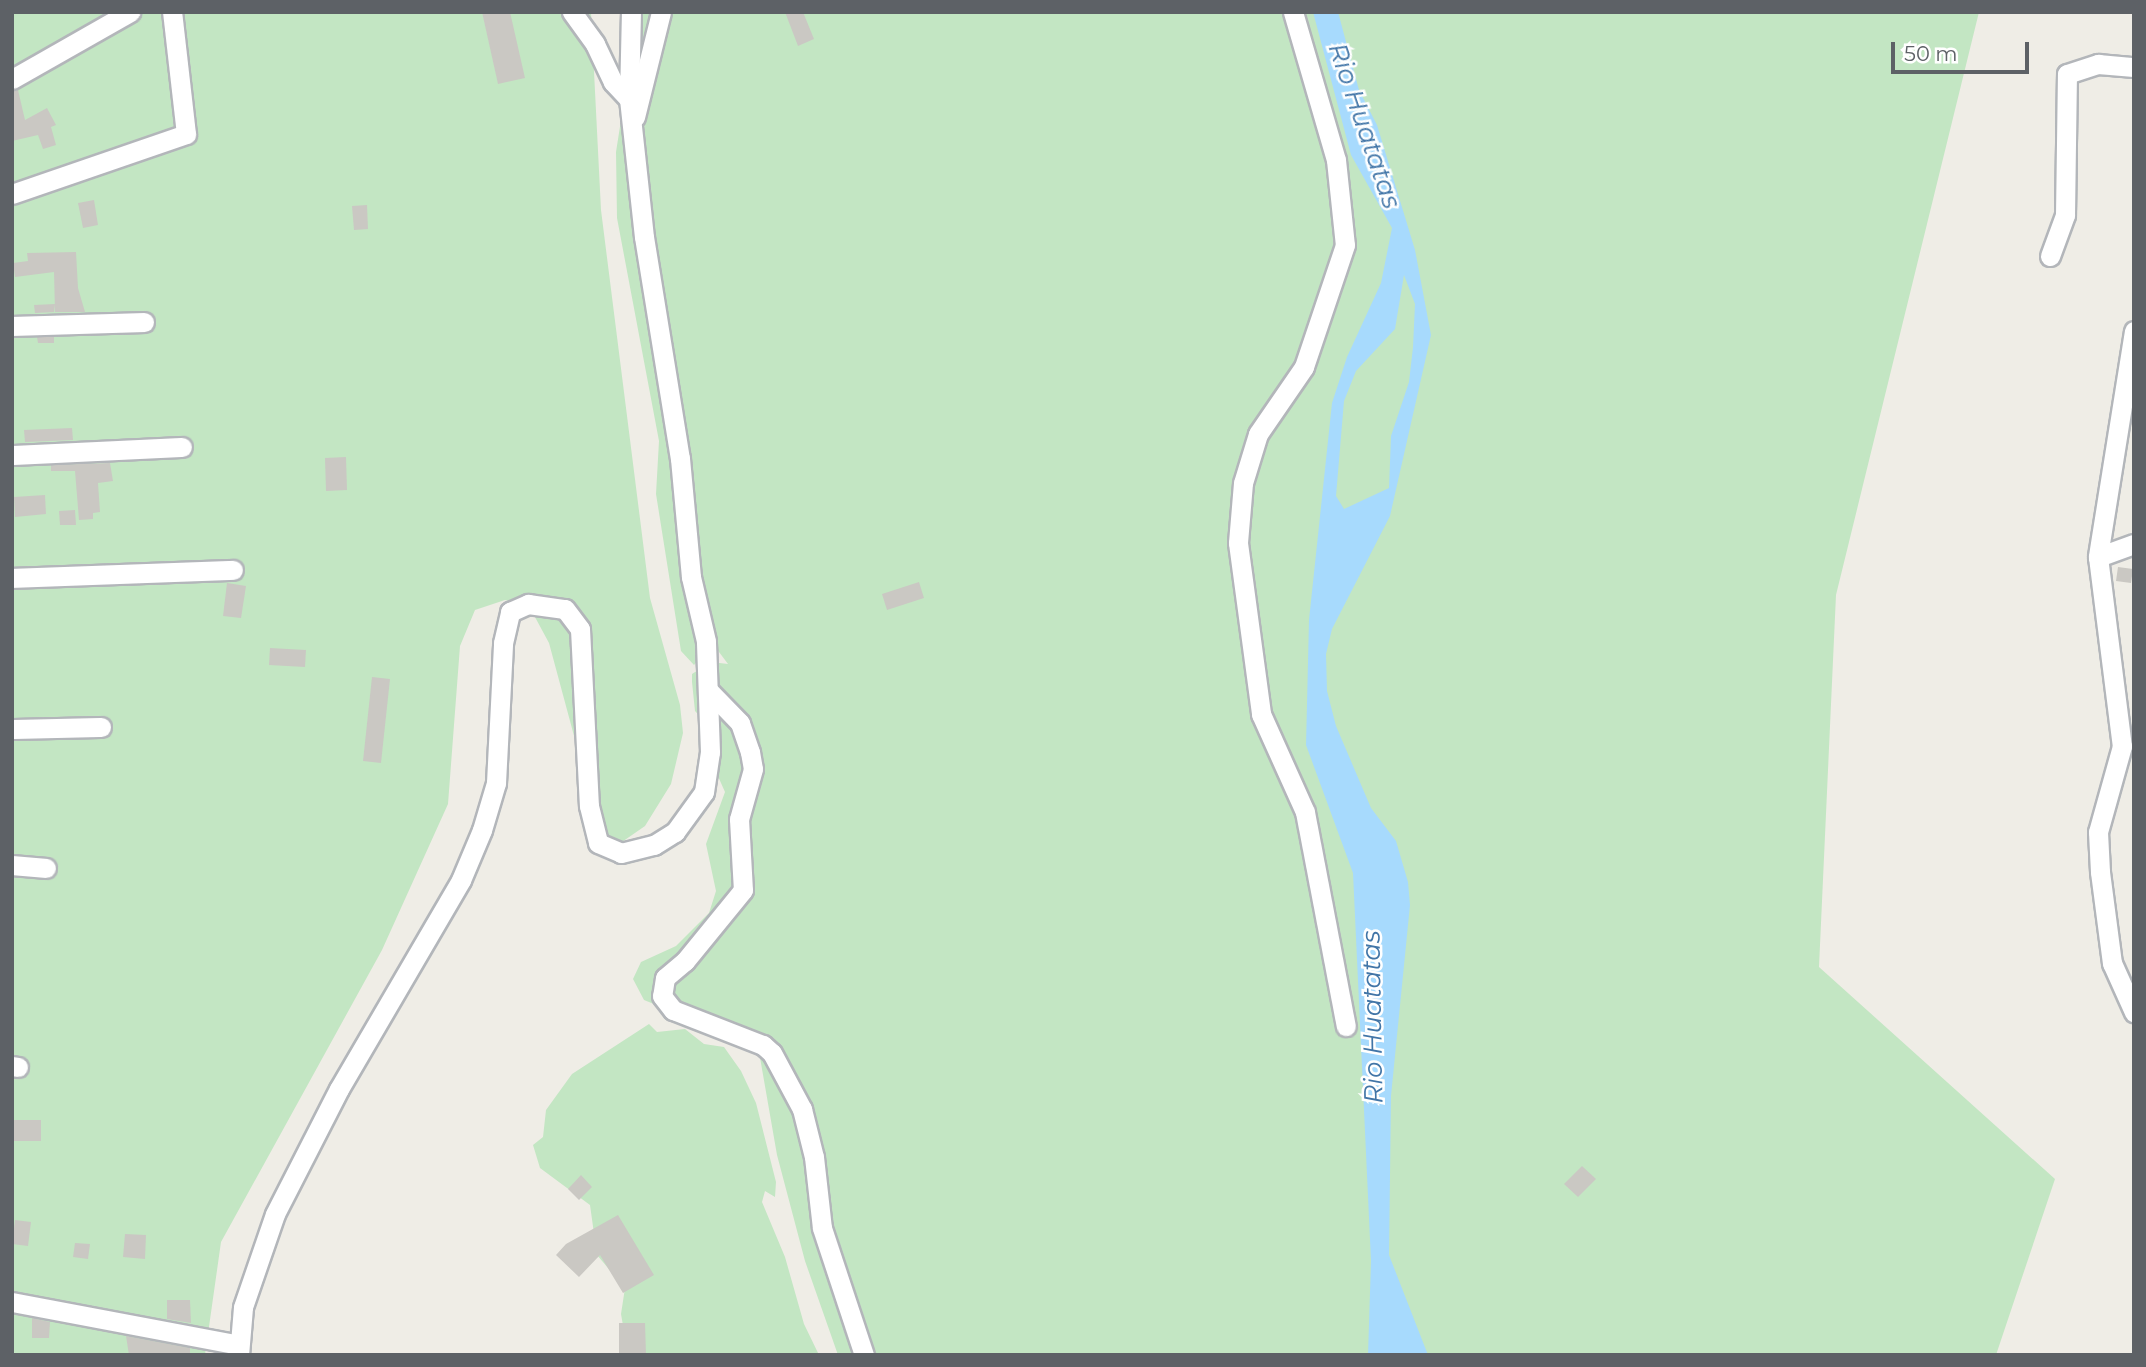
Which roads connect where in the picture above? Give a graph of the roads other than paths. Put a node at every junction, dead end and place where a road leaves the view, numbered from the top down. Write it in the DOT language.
graph roads {
  1 [pos="130,12"];
  2 [pos="172,12"];
  3 [pos="572,12"];
  4 [pos="631,12"];
  5 [pos="661,12"];
  6 [pos="1293,12"];
  7 [pos="2134,66"];
  8 [pos="12,79"];
  9 [pos="629,99"];
  10 [pos="632,128"];
  11 [pos="12,194"];
  12 [pos="2050,256"];
  13 [pos="144,322"];
  14 [pos="12,327"];
  15 [pos="2134,331"];
  16 [pos="182,447"];
  17 [pos="12,455"];
  18 [pos="2134,544"];
  19 [pos="2098,557"];
  20 [pos="233,570"];
  21 [pos="12,578"];
  22 [pos="710,692"];
  23 [pos="101,727"];
  24 [pos="12,729"];
  25 [pos="2128,748"];
  26 [pos="12,865"];
  27 [pos="46,868"];
  28 [pos="2134,1012"];
  29 [pos="1346,1026"];
  30 [pos="12,1301"];
  31 [pos="239,1350"];
  32 [pos="864,1355"];
  1 -- 8 [label="street"];
  2 -- 11 [label="street"];
  3 -- 9 [label="street"];
  4 -- 9 [label="street"];
  5 -- 10 [label="street"];
  6 -- 29 [label="street"];
  7 -- 12 [label="street"];
  9 -- 10 [label="street"];
  10 -- 22 [label="street"];
  13 -- 14 [label="street"];
  15 -- 19 [label="street"];
  16 -- 17 [label="street"];
  18 -- 19 [label="street"];
  19 -- 25 [label="street"];
  20 -- 21 [label="street"];
  22 -- 31 [label="street"];
  22 -- 32 [label="street"];
  23 -- 24 [label="street"];
  25 -- 28 [label="street"];
  26 -- 27 [label="street"];
  30 -- 31 [label="street"];
}
